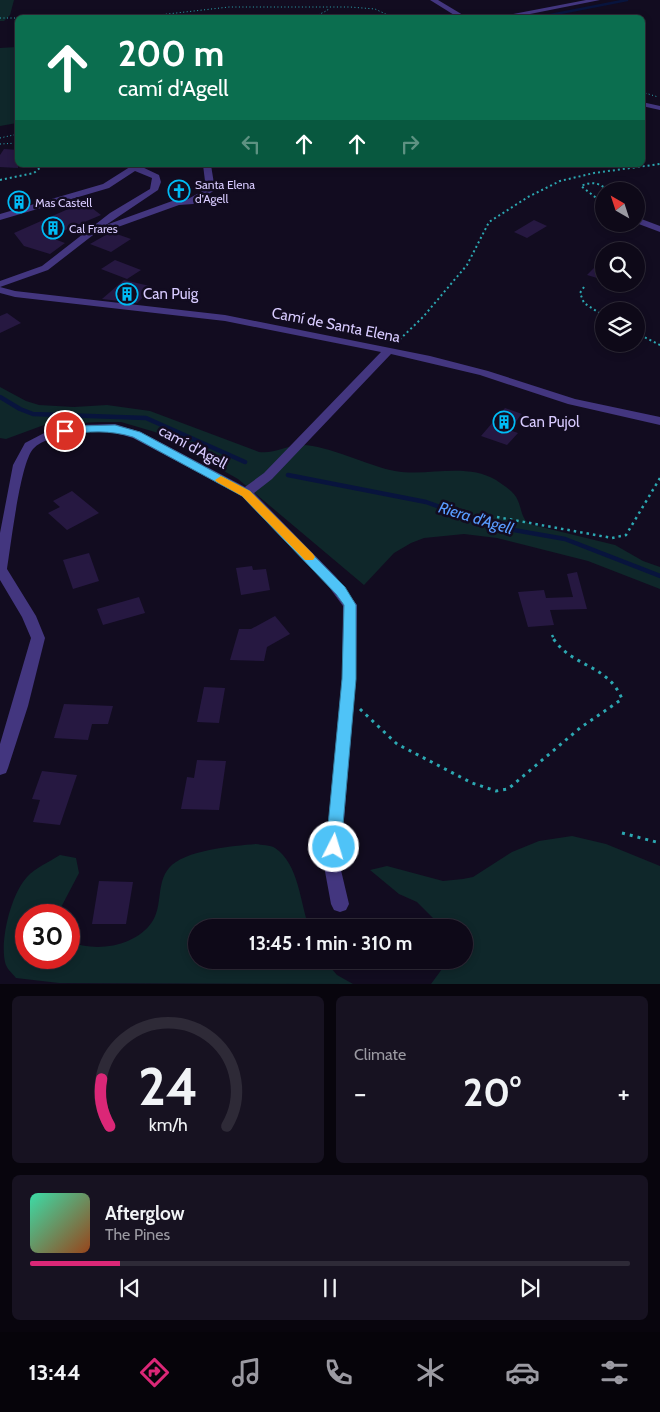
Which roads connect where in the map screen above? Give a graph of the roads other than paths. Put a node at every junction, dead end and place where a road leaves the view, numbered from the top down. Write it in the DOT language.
graph roads {
  1 [pos="433,0"];
  2 [pos="597,0"];
  3 [pos="460,15"];
  4 [pos="513,15"];
  5 [pos="645,105"];
  6 [pos="660,108"];
  7 [pos="207,167"];
  8 [pos="0,217"];
  9 [pos="645,223"];
  10 [pos="660,229"];
  11 [pos="90,235"];
  12 [pos="0,284"];
  13 [pos="0,290"];
  14 [pos="388,351"];
  15 [pos="660,421"];
  16 [pos="246,493"];
  17 [pos="6,501"];
  18 [pos="0,768"];
  19 [pos="340,904"];
  1 -- 3 [label="street"];
  2 -- 4 [label="street"];
  5 -- 6 [label="street"];
  7 -- 11 [label="street"];
  8 -- 11 [label="street"];
  9 -- 10 [label="street"];
  11 -- 12 [label="street"];
  13 -- 14 [label="street, Camí de Santa Elena"];
  14 -- 15 [label="street, Camí de Santa Elena"];
  14 -- 16 [label="street"];
  16 -- 17 [label="street, camí d'Agell"];
  16 -- 19 [label="street, camí d'Agell"];
  17 -- 18 [label="street, camí d'Agell"];
}
